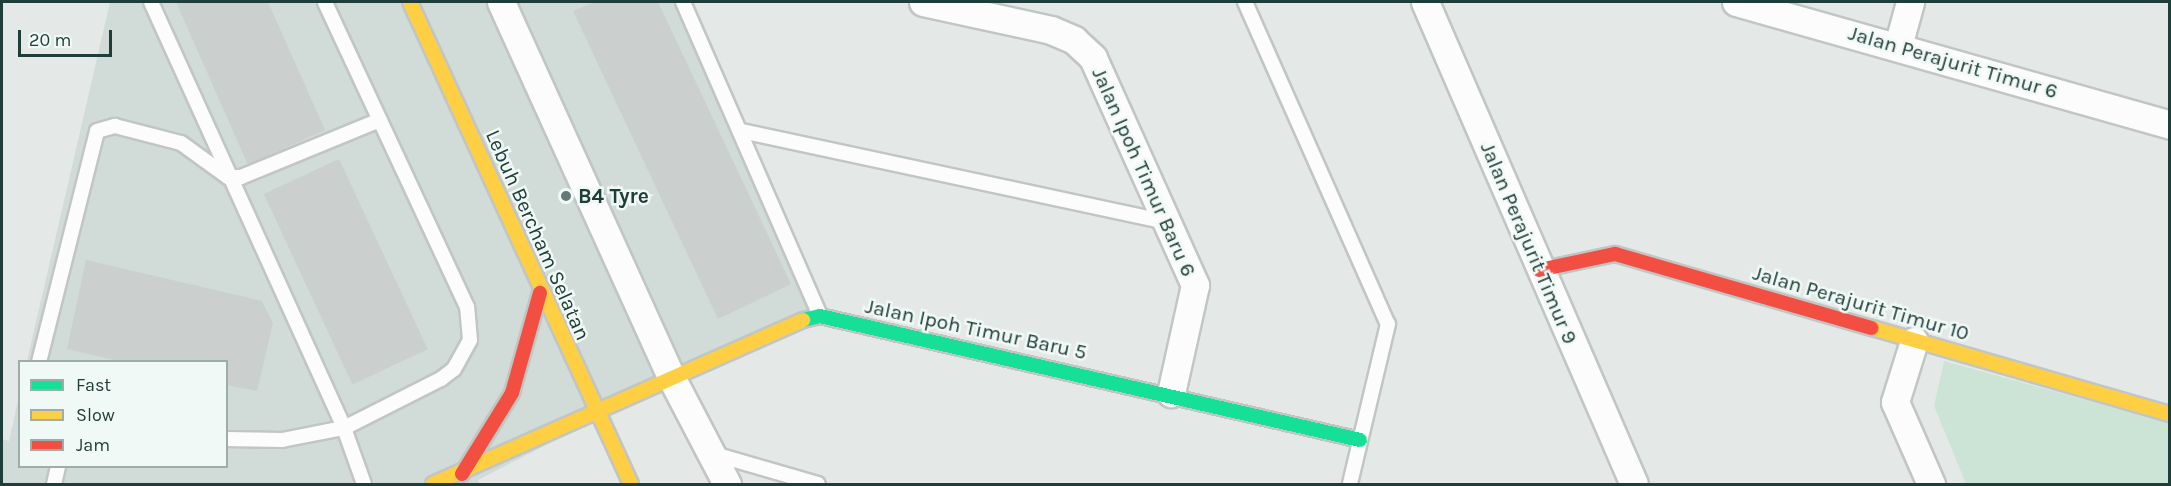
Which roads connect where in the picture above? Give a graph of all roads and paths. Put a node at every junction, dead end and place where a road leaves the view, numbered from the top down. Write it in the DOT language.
graph roads {
  1 [pos="151,2"];
  2 [pos="325,2"];
  3 [pos="410,2"];
  4 [pos="501,2"];
  5 [pos="683,2"];
  6 [pos="923,2"];
  7 [pos="1245,2"];
  8 [pos="1425,2"];
  9 [pos="1736,2"];
  10 [pos="1910,2"];
  11 [pos="1898,46"];
  12 [pos="380,120"];
  13 [pos="2169,125"];
  14 [pos="742,131"];
  15 [pos="228,177"];
  16 [pos="1169,222"];
  17 [pos="1539,270"];
  18 [pos="540,293"];
  19 [pos="820,316"];
  20 [pos="1914,341"];
  21 [pos="40,360"];
  22 [pos="669,375"];
  23 [pos="1171,393"];
  24 [pos="597,414"];
  25 [pos="2169,414"];
  26 [pos="344,428"];
  27 [pos="228,439"];
  28 [pos="1360,440"];
  29 [pos="712,453"];
  30 [pos="58,468"];
  31 [pos="463,480"];
  32 [pos="54,484"];
  33 [pos="364,484"];
  34 [pos="433,484"];
  35 [pos="631,484"];
  36 [pos="727,484"];
  37 [pos="818,484"];
  38 [pos="1350,484"];
  39 [pos="1634,484"];
  40 [pos="1931,484"];
  1 -- 15 [label="lane"];
  2 -- 12 [label="lane"];
  3 -- 18 [label="street, Lebuh Bercham Selatan"];
  4 -- 22 [label="street"];
  5 -- 14 [label="lane"];
  6 -- 16 [label="street, Jalan Ipoh Timur Baru 6"];
  7 -- 28 [label="lane"];
  8 -- 17 [label="street, Jalan Perajurit Timur 9"];
  9 -- 11 [label="street, Jalan Perajurit Timur 6"];
  10 -- 11 [label="street"];
  11 -- 13 [label="street, Jalan Perajurit Timur 6"];
  12 -- 15 [label="lane"];
  12 -- 26 [label="lane"];
  14 -- 16 [label="lane"];
  14 -- 19 [label="lane"];
  15 -- 21 [label="lane"];
  15 -- 26 [label="lane"];
  16 -- 23 [label="street, Jalan Ipoh Timur Baru 6"];
  17 -- 20 [label="street, Jalan Perajurit Timur 10"];
  17 -- 39 [label="street, Jalan Perajurit Timur 9"];
  18 -- 24 [label="street, Lebuh Bercham Selatan"];
  18 -- 31 [label="street"];
  19 -- 22 [label="street, Jalan Ipoh Timur Baru 5"];
  19 -- 23 [label="street, Jalan Ipoh Timur Baru 5"];
  20 -- 25 [label="street, Jalan Perajurit Timur 10"];
  20 -- 40 [label="street"];
  22 -- 24 [label="street, Jalan Ipoh Timur Baru 5"];
  22 -- 29 [label="street"];
  23 -- 28 [label="street, Jalan Ipoh Timur Baru 5"];
  24 -- 31 [label="street, Jalan Ipoh Timur Baru 5"];
  24 -- 35 [label="street, Lebuh Bercham Selatan"];
  26 -- 27 [label="lane"];
  26 -- 33 [label="lane"];
  28 -- 38 [label="lane"];
  29 -- 36 [label="street"];
  29 -- 37 [label="lane"];
  30 -- 32 [label="lane"];
  31 -- 34 [label="street, Jalan Ipoh Timur Baru 5"];
}
